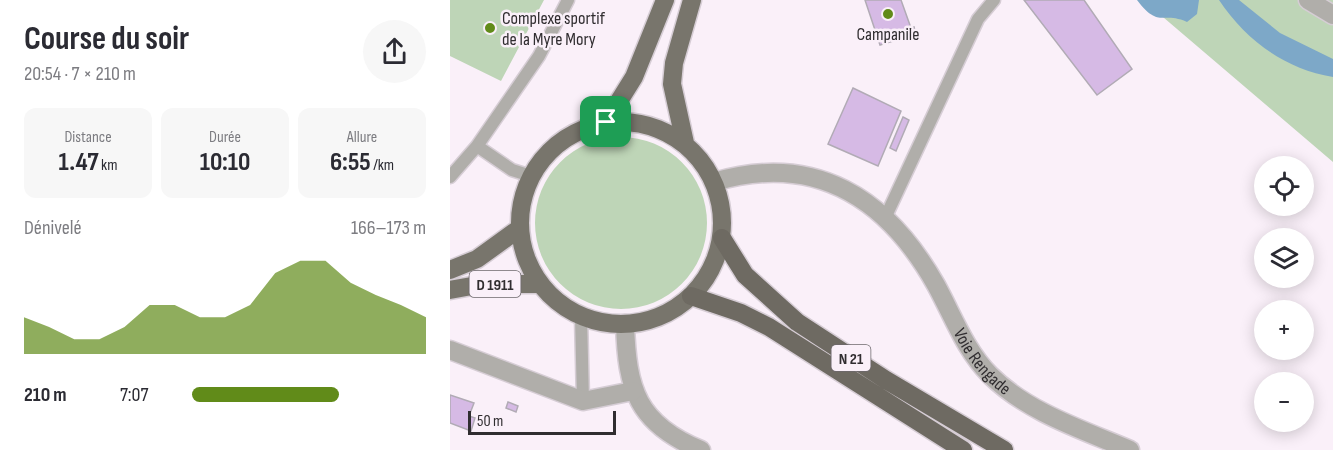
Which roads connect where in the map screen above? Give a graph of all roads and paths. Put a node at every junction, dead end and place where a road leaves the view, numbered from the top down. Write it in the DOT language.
graph roads {
  1 [pos="568,0"];
  2 [pos="665,0"];
  3 [pos="692,0"];
  4 [pos="994,0"];
  5 [pos="1308,0"];
  6 [pos="1333,15"];
  7 [pos="606,122"];
  8 [pos="685,143"];
  9 [pos="477,146"];
  10 [pos="531,176"];
  11 [pos="450,177"];
  12 [pos="714,182"];
  13 [pos="886,216"];
  14 [pos="520,228"];
  15 [pos="722,238"];
  16 [pos="450,270"];
  17 [pos="540,284"];
  18 [pos="450,290"];
  19 [pos="691,296"];
  20 [pos="582,316"];
  21 [pos="625,324"];
  22 [pos="450,350"];
  23 [pos="633,391"];
  24 [pos="583,401"];
  25 [pos="701,450"];
  26 [pos="963,450"];
  27 [pos="1004,450"];
  28 [pos="1130,450"];
  1 -- 9 [label="lane"];
  2 -- 7 [label="main road"];
  3 -- 8 [label="main road"];
  4 -- 13 [label="lane"];
  5 -- 6 [label="street"];
  7 -- 8 [label="main road"];
  7 -- 10 [label="main road"];
  8 -- 12 [label="main road"];
  9 -- 10 [label="lane"];
  9 -- 11 [label="lane"];
  10 -- 14 [label="main road"];
  12 -- 13 [label="street"];
  12 -- 15 [label="main road"];
  13 -- 28 [label="street, Voie Rengade"];
  14 -- 16 [label="main road, D 1911"];
  14 -- 17 [label="main road"];
  15 -- 19 [label="main road"];
  15 -- 27 [label="highway, N 21"];
  17 -- 18 [label="main road, D 1911"];
  17 -- 20 [label="main road"];
  19 -- 21 [label="main road"];
  19 -- 26 [label="highway, N 21"];
  20 -- 21 [label="main road"];
  20 -- 24 [label="lane"];
  21 -- 23 [label="street"];
  22 -- 24 [label="street"];
  23 -- 24 [label="street"];
  23 -- 25 [label="street"];
}
